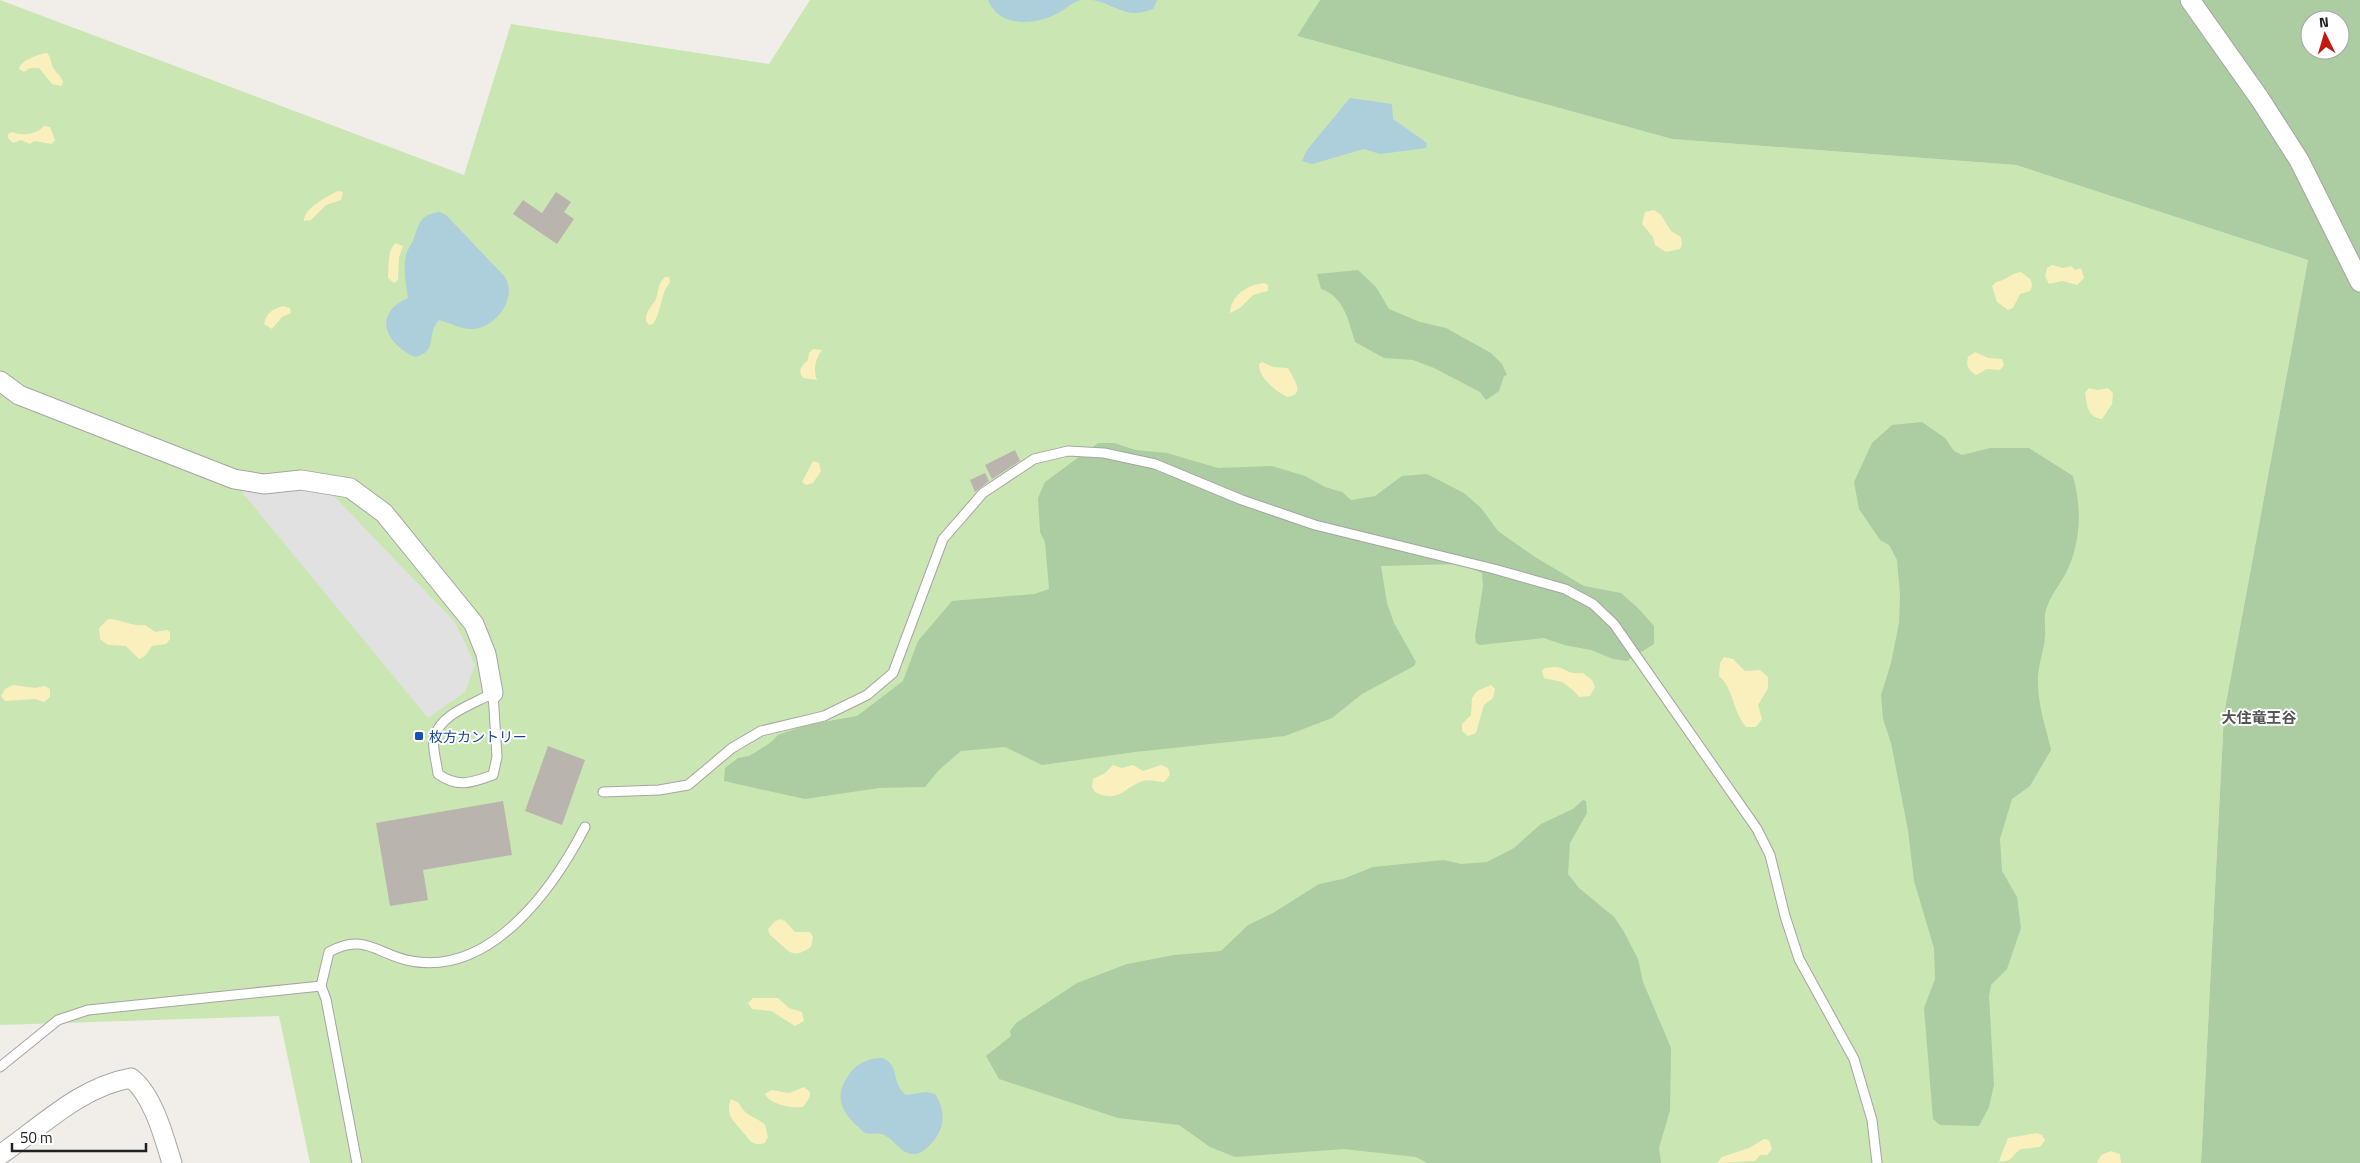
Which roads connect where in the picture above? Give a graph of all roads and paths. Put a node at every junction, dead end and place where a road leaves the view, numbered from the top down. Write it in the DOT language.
graph roads {
  1 [pos="2190,0"];
  2 [pos="2360,282"];
  3 [pos="0,382"];
  4 [pos="493,693"];
  5 [pos="602,792"];
  6 [pos="585,827"];
  7 [pos="321,986"];
  8 [pos="0,1067"];
  9 [pos="0,1155"];
  10 [pos="172,1163"];
  11 [pos="357,1163"];
  12 [pos="1877,1163"];
  1 -- 2 [label="street"];
  3 -- 4 [label="street"];
  4 -- 4 [label="lane"];
  5 -- 12 [label="lane"];
  6 -- 7 [label="lane"];
  7 -- 8 [label="lane"];
  7 -- 11 [label="lane"];
  9 -- 10 [label="street"];
}
